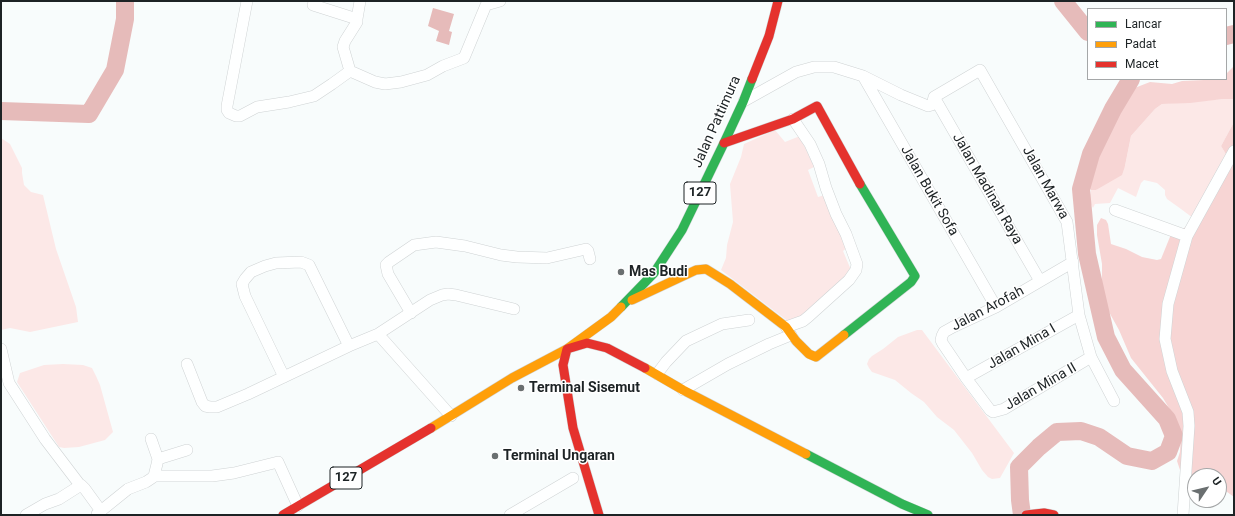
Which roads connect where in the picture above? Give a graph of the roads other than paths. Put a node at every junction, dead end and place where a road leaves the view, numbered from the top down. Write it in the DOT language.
graph roads {
  1 [pos="248,1"];
  2 [pos="360,1"];
  3 [pos="500,1"];
  4 [pos="778,1"];
  5 [pos="483,3"];
  6 [pos="314,5"];
  7 [pos="357,19"];
  8 [pos="350,71"];
  9 [pos="863,76"];
  10 [pos="934,97"];
  11 [pos="743,102"];
  12 [pos="793,119"];
  13 [pos="724,143"];
  14 [pos="1234,150"];
  15 [pos="1115,210"];
  16 [pos="1187,236"];
  17 [pos="590,259"];
  18 [pos="1073,262"];
  19 [pos="1040,280"];
  20 [pos="625,303"];
  21 [pos="996,307"];
  22 [pos="514,309"];
  23 [pos="411,313"];
  24 [pos="1079,315"];
  25 [pos="611,317"];
  26 [pos="749,320"];
  27 [pos="789,331"];
  28 [pos="378,334"];
  29 [pos="348,346"];
  30 [pos="607,348"];
  31 [pos="1,349"];
  32 [pos="567,349"];
  33 [pos="1091,357"];
  34 [pos="187,364"];
  35 [pos="657,374"];
  36 [pos="284,377"];
  37 [pos="966,378"];
  38 [pos="683,390"];
  39 [pos="1114,401"];
  40 [pos="990,410"];
  41 [pos="451,416"];
  42 [pos="151,439"];
  43 [pos="187,450"];
  44 [pos="158,459"];
  45 [pos="154,476"];
  46 [pos="573,478"];
  47 [pos="80,485"];
  48 [pos="298,506"];
  49 [pos="98,514"];
  50 [pos="1029,514"];
  51 [pos="26,515"];
  52 [pos="283,515"];
  53 [pos="510,515"];
  54 [pos="599,515"];
  55 [pos="928,515"];
  56 [pos="1054,515"];
  57 [pos="1183,515"];
  1 -- 8 [label="street"];
  2 -- 7 [label="street"];
  3 -- 5 [label="street"];
  4 -- 11 [label="main road, Jalan Pattimura / 127"];
  5 -- 8 [label="street"];
  6 -- 7 [label="street"];
  7 -- 8 [label="street"];
  9 -- 10 [label="street"];
  9 -- 11 [label="street"];
  9 -- 21 [label="street, Jalan Bukit Sofa"];
  10 -- 18 [label="street, Jalan Marwa"];
  10 -- 19 [label="street, Jalan Madinah Raya"];
  11 -- 13 [label="main road, Jalan Pattimura / 127"];
  12 -- 13 [label="main road"];
  12 -- 27 [label="street"];
  12 -- 27 [label="main road"];
  13 -- 20 [label="main road, Jalan Pattimura / 127"];
  14 -- 16 [label="street"];
  15 -- 16 [label="street"];
  16 -- 57 [label="street"];
  17 -- 23 [label="street"];
  18 -- 19 [label="street, Jalan Arofah"];
  18 -- 24 [label="street, Jalan Marwa"];
  19 -- 21 [label="street, Jalan Arofah"];
  20 -- 25 [label="main road, Jalan Pattimura / 127"];
  20 -- 27 [label="main road"];
  21 -- 37 [label="street, Jalan Arofah"];
  22 -- 23 [label="street"];
  23 -- 28 [label="street"];
  24 -- 33 [label="street, Jalan Marwa"];
  24 -- 37 [label="street, Jalan Mina I"];
  25 -- 30 [label="main road"];
  25 -- 32 [label="main road, Jalan Pattimura / 127"];
  26 -- 35 [label="street"];
  27 -- 38 [label="street"];
  28 -- 29 [label="street"];
  28 -- 41 [label="street"];
  29 -- 36 [label="street"];
  29 -- 36 [label="street"];
  30 -- 32 [label="main road"];
  30 -- 35 [label="main road"];
  31 -- 47 [label="street"];
  32 -- 41 [label="main road, 127"];
  32 -- 54 [label="main road"];
  33 -- 39 [label="street, Jalan Marwa"];
  33 -- 40 [label="street, Jalan Mina II"];
  34 -- 36 [label="street"];
  35 -- 38 [label="main road"];
  37 -- 40 [label="street, Jalan Arofah"];
  38 -- 55 [label="main road"];
  41 -- 48 [label="main road, 127"];
  42 -- 44 [label="street"];
  43 -- 44 [label="street"];
  44 -- 45 [label="street"];
  45 -- 48 [label="street"];
  45 -- 49 [label="street"];
  46 -- 53 [label="street"];
  47 -- 49 [label="street"];
  47 -- 51 [label="street"];
  48 -- 52 [label="main road, 127"];
  50 -- 56 [label="main road"];
}
